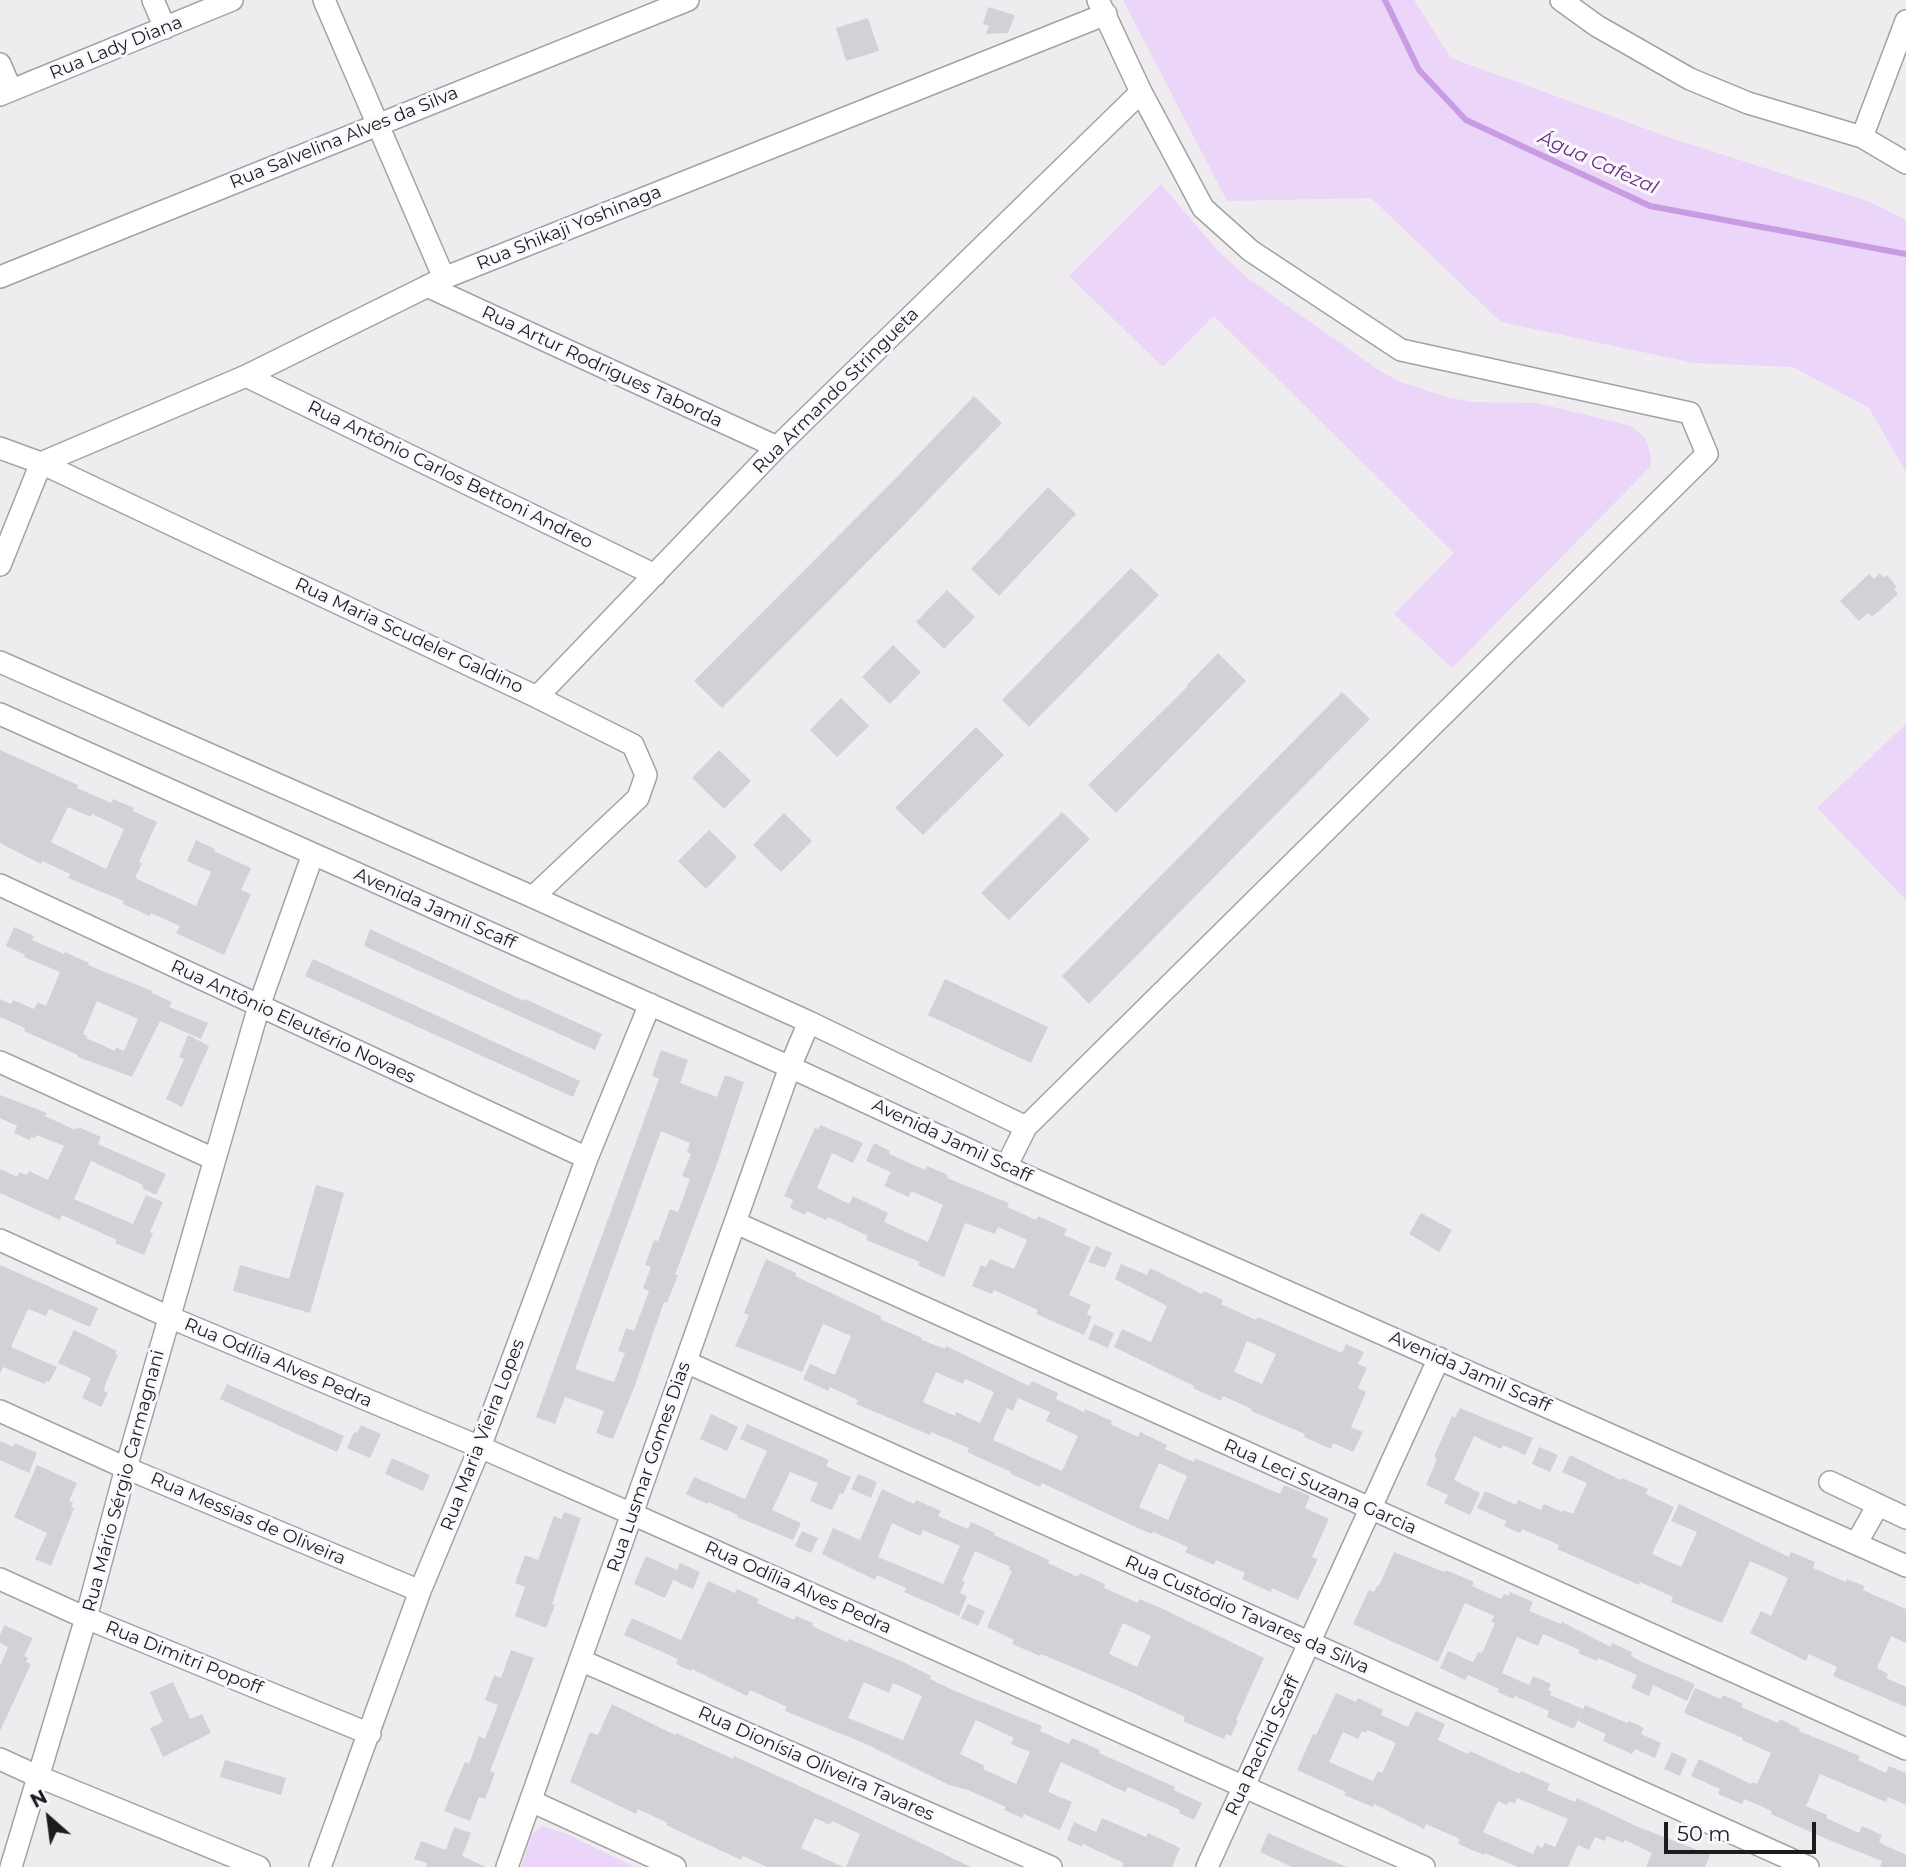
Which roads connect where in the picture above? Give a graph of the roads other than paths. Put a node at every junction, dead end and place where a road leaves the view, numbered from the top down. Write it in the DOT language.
graph roads {
  1 [pos="153,0"];
  2 [pos="232,0"];
  3 [pos="324,0"];
  4 [pos="688,0"];
  5 [pos="1561,0"];
  6 [pos="1102,7"];
  7 [pos="1906,21"];
  8 [pos="165,28"];
  9 [pos="0,64"];
  10 [pos="1141,92"];
  11 [pos="5,93"];
  12 [pos="376,125"];
  13 [pos="1862,138"];
  14 [pos="1906,163"];
  15 [pos="0,276"];
  16 [pos="435,282"];
  17 [pos="246,376"];
  18 [pos="777,447"];
  19 [pos="0,448"];
  20 [pos="40,463"];
  21 [pos="0,565"];
  22 [pos="655,575"];
  23 [pos="0,662"];
  24 [pos="537,696"];
  25 [pos="0,714"];
  26 [pos="313,854"];
  27 [pos="0,885"];
  28 [pos="533,897"];
  29 [pos="650,1004"];
  30 [pos="259,1006"];
  31 [pos="809,1022"];
  32 [pos="0,1062"];
  33 [pos="790,1067"];
  34 [pos="1026,1128"];
  35 [pos="587,1158"];
  36 [pos="214,1159"];
  37 [pos="1006,1167"];
  38 [pos="736,1223"];
  39 [pos="0,1240"];
  40 [pos="169,1317"];
  41 [pos="1439,1358"];
  42 [pos="686,1362"];
  43 [pos="0,1411"];
  44 [pos="480,1447"];
  45 [pos="126,1468"];
  46 [pos="1830,1482"];
  47 [pos="1878,1505"];
  48 [pos="1370,1510"];
  49 [pos="632,1514"];
  50 [pos="1906,1518"];
  51 [pos="1856,1544"];
  52 [pos="1906,1566"];
  53 [pos="0,1578"];
  54 [pos="420,1591"];
  55 [pos="86,1618"];
  56 [pos="1309,1644"];
  57 [pos="580,1660"];
  58 [pos="370,1734"];
  59 [pos="1906,1749"];
  60 [pos="0,1759"];
  61 [pos="37,1776"];
  62 [pos="1244,1786"];
  63 [pos="531,1801"];
  64 [pos="10,1867"];
  65 [pos="259,1867"];
  66 [pos="320,1867"];
  67 [pos="507,1867"];
  68 [pos="675,1867"];
  69 [pos="1051,1867"];
  70 [pos="1207,1867"];
  71 [pos="1424,1867"];
  72 [pos="1808,1867"];
  1 -- 8 [label="street"];
  2 -- 8 [label="street, Rua Lady Diana"];
  3 -- 12 [label="street"];
  4 -- 12 [label="street, Rua Salvelina Alves da Silva"];
  5 -- 13 [label="street"];
  6 -- 10 [label="street"];
  6 -- 16 [label="street, Rua Shikaji Yoshinaga"];
  7 -- 13 [label="street"];
  8 -- 11 [label="street, Rua Lady Diana"];
  9 -- 11 [label="street"];
  10 -- 18 [label="street, Rua Armando Stringueta"];
  10 -- 34 [label="street"];
  12 -- 15 [label="street, Rua Salvelina Alves da Silva"];
  12 -- 16 [label="street"];
  13 -- 14 [label="street"];
  16 -- 17 [label="street, Rua Shikaji Yoshinaga"];
  16 -- 18 [label="street, Rua Artur Rodrigues Taborda"];
  17 -- 20 [label="street, Rua Shikaji Yoshinaga"];
  17 -- 22 [label="street, Rua Antônio Carlos Bettoni Andreo"];
  18 -- 22 [label="street, Rua Armando Stringueta"];
  19 -- 20 [label="street, Rua Maria Scudeler Galdino"];
  20 -- 21 [label="street"];
  20 -- 24 [label="street, Rua Maria Scudeler Galdino"];
  22 -- 24 [label="street, Rua Armando Stringueta"];
  23 -- 28 [label="street"];
  24 -- 28 [label="street, Rua Maria Scudeler Galdino"];
  25 -- 26 [label="street, Avenida Jamil Scaff"];
  26 -- 29 [label="street, Avenida Jamil Scaff"];
  26 -- 30 [label="street, Rua Mário Sérgio Carmagnani"];
  27 -- 30 [label="street, Rua Antônio Eleutério Novaes"];
  28 -- 31 [label="street"];
  29 -- 33 [label="street, Avenida Jamil Scaff"];
  29 -- 35 [label="street, Rua Maria Vieira Lopes"];
  30 -- 35 [label="street, Rua Antônio Eleutério Novaes"];
  30 -- 36 [label="street, Rua Mário Sérgio Carmagnani"];
  31 -- 33 [label="street, Rua Lusmar Gomes Dias"];
  31 -- 34 [label="street"];
  32 -- 36 [label="street"];
  33 -- 37 [label="street, Avenida Jamil Scaff"];
  33 -- 38 [label="street, Rua Lusmar Gomes Dias"];
  34 -- 37 [label="street"];
  35 -- 44 [label="street, Rua Maria Vieira Lopes"];
  36 -- 40 [label="street, Rua Mário Sérgio Carmagnani"];
  37 -- 41 [label="street, Avenida Jamil Scaff"];
  38 -- 42 [label="street, Rua Lusmar Gomes Dias"];
  38 -- 48 [label="street, Rua Leci Suzana Garcia"];
  39 -- 40 [label="street, Rua Odília Alves Pedra"];
  40 -- 44 [label="street, Rua Odília Alves Pedra"];
  40 -- 45 [label="street, Rua Mário Sérgio Carmagnani"];
  41 -- 48 [label="street, Rua Rachid Scaff"];
  41 -- 51 [label="street, Avenida Jamil Scaff"];
  42 -- 49 [label="street, Rua Lusmar Gomes Dias"];
  42 -- 56 [label="street, Rua Custódio Tavares da Silva"];
  43 -- 45 [label="street, Rua Messias de Oliveira"];
  44 -- 49 [label="street, Rua Odília Alves Pedra"];
  44 -- 54 [label="street, Rua Maria Vieira Lopes"];
  45 -- 54 [label="street, Rua Messias de Oliveira"];
  45 -- 55 [label="street, Rua Mário Sérgio Carmagnani"];
  46 -- 47 [label="street"];
  47 -- 50 [label="street"];
  47 -- 51 [label="street"];
  48 -- 56 [label="street, Rua Rachid Scaff"];
  48 -- 59 [label="street, Rua Leci Suzana Garcia"];
  49 -- 57 [label="street, Rua Lusmar Gomes Dias"];
  49 -- 62 [label="street, Rua Odília Alves Pedra"];
  51 -- 52 [label="street, Avenida Jamil Scaff"];
  53 -- 55 [label="street, Rua Dimitri Popoff"];
  54 -- 58 [label="street, Rua Maria Vieira Lopes"];
  55 -- 58 [label="street, Rua Dimitri Popoff"];
  55 -- 61 [label="street, Rua Mário Sérgio Carmagnani"];
  56 -- 62 [label="street, Rua Rachid Scaff"];
  56 -- 72 [label="street, Rua Custódio Tavares da Silva"];
  57 -- 63 [label="street, Rua Lusmar Gomes Dias"];
  57 -- 69 [label="street, Rua Dionísia Oliveira Tavares"];
  58 -- 66 [label="street, Rua Maria Vieira Lopes"];
  60 -- 61 [label="street"];
  61 -- 64 [label="street, Rua Mário Sérgio Carmagnani"];
  61 -- 65 [label="street"];
  62 -- 70 [label="street, Rua Rachid Scaff"];
  62 -- 71 [label="street, Rua Odília Alves Pedra"];
  63 -- 67 [label="street, Rua Lusmar Gomes Dias"];
  63 -- 68 [label="street"];
}
